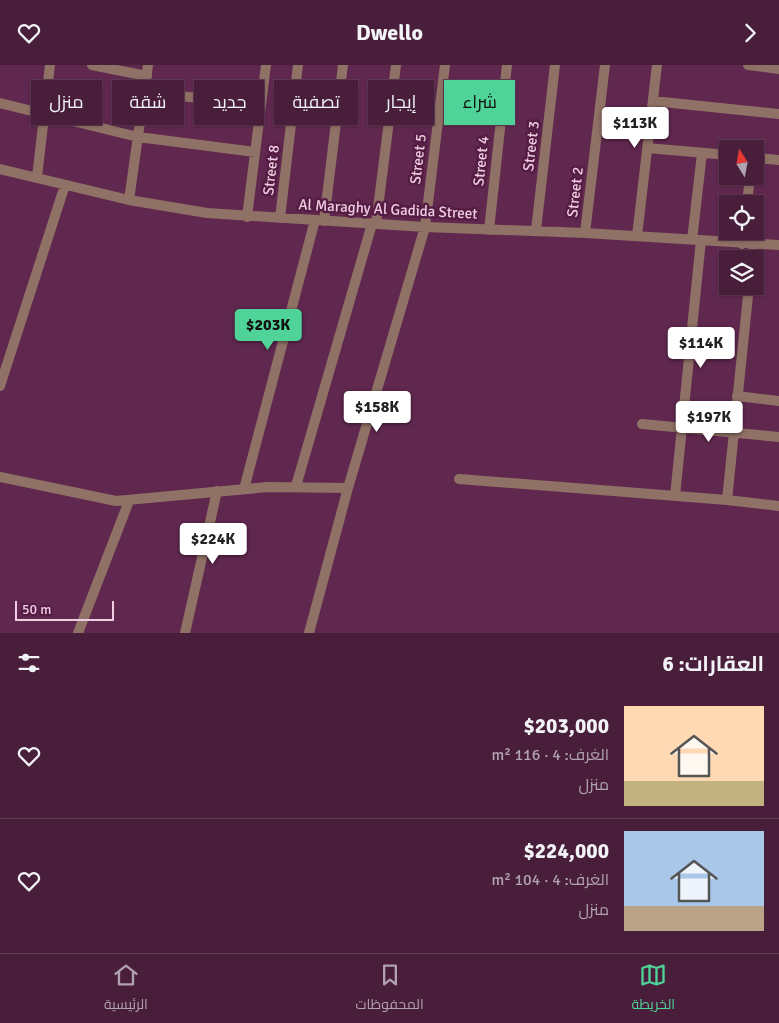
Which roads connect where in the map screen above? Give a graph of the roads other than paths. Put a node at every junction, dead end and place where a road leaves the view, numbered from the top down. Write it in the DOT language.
graph roads {
  1 [pos="50,65"];
  2 [pos="92,65"];
  3 [pos="148,65"];
  4 [pos="266,65"];
  5 [pos="298,65"];
  6 [pos="343,65"];
  7 [pos="396,65"];
  8 [pos="445,65"];
  9 [pos="507,65"];
  10 [pos="556,65"];
  11 [pos="604,65"];
  12 [pos="657,65"];
  13 [pos="748,65"];
  14 [pos="779,69"];
  15 [pos="146,76"];
  16 [pos="48,80"];
  17 [pos="146,80"];
  18 [pos="264,81"];
  19 [pos="653,101"];
  20 [pos="0,103"];
  21 [pos="31,109"];
  22 [pos="779,114"];
  23 [pos="43,125"];
  24 [pos="93,125"];
  25 [pos="140,125"];
  26 [pos="258,125"];
  27 [pos="138,137"];
  28 [pos="647,148"];
  29 [pos="255,152"];
  30 [pos="702,153"];
  31 [pos="719,154"];
  32 [pos="764,158"];
  33 [pos="779,160"];
  34 [pos="0,169"];
  35 [pos="37,177"];
  36 [pos="65,185"];
  37 [pos="129,200"];
  38 [pos="247,217"];
  39 [pos="280,218"];
  40 [pos="320,221"];
  41 [pos="374,224"];
  42 [pos="425,227"];
  43 [pos="489,230"];
  44 [pos="536,230"];
  45 [pos="585,233"];
  46 [pos="637,236"];
  47 [pos="697,240"];
  48 [pos="747,240"];
  49 [pos="748,244"];
  50 [pos="779,245"];
  51 [pos="750,250"];
  52 [pos="748,295"];
  53 [pos="0,386"];
  54 [pos="737,396"];
  55 [pos="779,401"];
  56 [pos="642,424"];
  57 [pos="682,428"];
  58 [pos="734,433"];
  59 [pos="779,437"];
  60 [pos="0,477"];
  61 [pos="459,479"];
  62 [pos="296,486"];
  63 [pos="348,488"];
  64 [pos="244,489"];
  65 [pos="217,491"];
  66 [pos="675,496"];
  67 [pos="727,500"];
  68 [pos="129,501"];
  69 [pos="779,506"];
  70 [pos="78,633"];
  71 [pos="185,633"];
  72 [pos="309,633"];
  1 -- 16 [label="street"];
  2 -- 15 [label="street"];
  3 -- 15 [label="street"];
  4 -- 18 [label="street"];
  5 -- 39 [label="street, Street 8"];
  6 -- 40 [label="street"];
  7 -- 41 [label="street"];
  8 -- 42 [label="street, Street 5"];
  9 -- 43 [label="street, Street 4"];
  10 -- 44 [label="street, Street 3"];
  11 -- 45 [label="street, Street 2"];
  12 -- 19 [label="street"];
  13 -- 14 [label="street"];
  15 -- 17 [label="street"];
  19 -- 22 [label="street"];
  19 -- 28 [label="street"];
  20 -- 21 [label="street"];
  23 -- 35 [label="street"];
  24 -- 27 [label="street"];
  25 -- 27 [label="street"];
  26 -- 29 [label="street"];
  27 -- 29 [label="street"];
  27 -- 37 [label="street"];
  28 -- 30 [label="street"];
  28 -- 46 [label="street"];
  29 -- 38 [label="street"];
  30 -- 31 [label="street"];
  30 -- 47 [label="street"];
  32 -- 33 [label="street"];
  34 -- 35 [label="street, Al Maraghy Al Gadida Street"];
  35 -- 36 [label="street, Al Maraghy Al Gadida Street"];
  36 -- 37 [label="street, Al Maraghy Al Gadida Street"];
  36 -- 53 [label="street"];
  37 -- 38 [label="street, Al Maraghy Al Gadida Street"];
  38 -- 39 [label="street, Al Maraghy Al Gadida Street"];
  39 -- 40 [label="street, Al Maraghy Al Gadida Street"];
  40 -- 41 [label="street, Al Maraghy Al Gadida Street"];
  40 -- 64 [label="street"];
  41 -- 42 [label="street, Al Maraghy Al Gadida Street"];
  41 -- 62 [label="street"];
  42 -- 43 [label="street, Al Maraghy Al Gadida Street"];
  42 -- 63 [label="street, Street 5"];
  43 -- 44 [label="street, Al Maraghy Al Gadida Street"];
  44 -- 45 [label="street, Al Maraghy Al Gadida Street"];
  45 -- 46 [label="street, Al Maraghy Al Gadida Street"];
  46 -- 47 [label="street, Al Maraghy Al Gadida Street"];
  47 -- 49 [label="street, Al Maraghy Al Gadida Street"];
  47 -- 57 [label="street"];
  48 -- 49 [label="street"];
  49 -- 50 [label="street, Al Maraghy Al Gadida Street"];
  49 -- 51 [label="street"];
  52 -- 54 [label="street"];
  54 -- 55 [label="street"];
  54 -- 58 [label="street"];
  56 -- 57 [label="street"];
  57 -- 58 [label="street"];
  57 -- 66 [label="street"];
  58 -- 59 [label="street"];
  58 -- 67 [label="street"];
  60 -- 68 [label="street"];
  61 -- 66 [label="street"];
  62 -- 63 [label="street"];
  62 -- 64 [label="street"];
  63 -- 72 [label="street, Street 5"];
  64 -- 65 [label="street"];
  65 -- 68 [label="street"];
  65 -- 71 [label="street"];
  66 -- 67 [label="street"];
  67 -- 69 [label="street"];
  68 -- 70 [label="street"];
}
